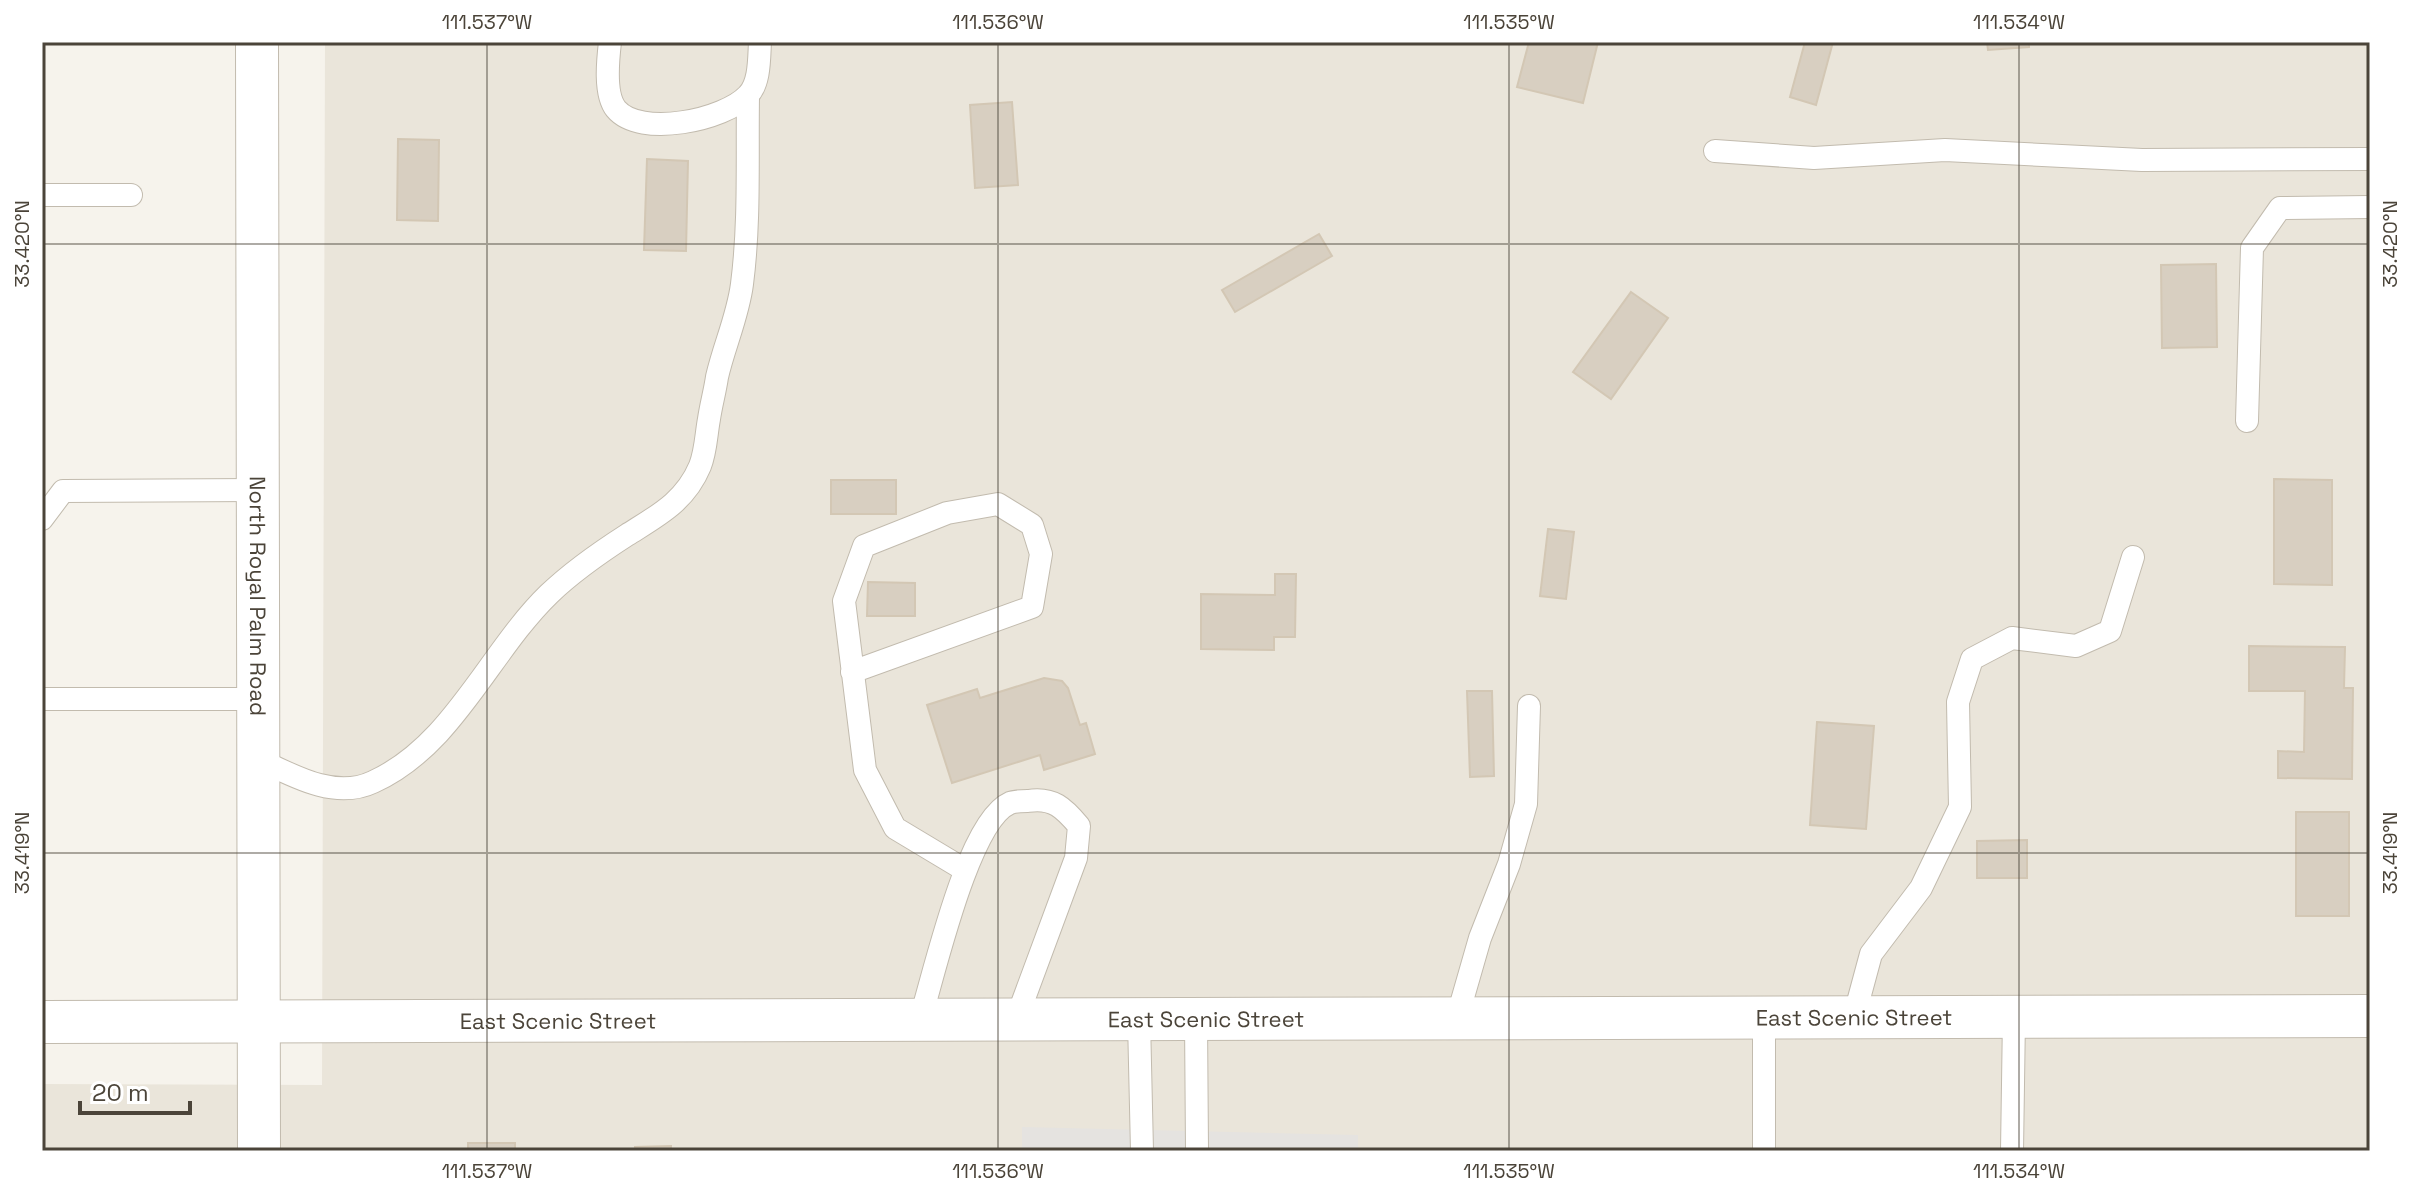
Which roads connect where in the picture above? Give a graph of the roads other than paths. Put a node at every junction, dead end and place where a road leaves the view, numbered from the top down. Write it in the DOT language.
graph roads {
  1 [pos="257,42"];
  2 [pos="610,42"];
  3 [pos="760,42"];
  4 [pos="748,96"];
  5 [pos="1715,151"];
  6 [pos="2370,159"];
  7 [pos="42,195"];
  8 [pos="131,195"];
  9 [pos="2370,207"];
  10 [pos="2247,421"];
  11 [pos="258,490"];
  12 [pos="42,519"];
  13 [pos="2133,557"];
  14 [pos="852,672"];
  15 [pos="42,699"];
  16 [pos="258,699"];
  17 [pos="1529,706"];
  18 [pos="258,759"];
  19 [pos="965,870"];
  20 [pos="2370,1016"];
  21 [pos="1854,1017"];
  22 [pos="2014,1017"];
  23 [pos="1457,1018"];
  24 [pos="1764,1018"];
  25 [pos="1196,1019"];
  26 [pos="920,1020"];
  27 [pos="1016,1020"];
  28 [pos="1139,1020"];
  29 [pos="42,1022"];
  30 [pos="259,1022"];
  31 [pos="259,1151"];
  32 [pos="1142,1151"];
  33 [pos="1197,1151"];
  34 [pos="1764,1151"];
  35 [pos="2012,1151"];
  1 -- 11 [label="street, North Royal Palm Road"];
  2 -- 4 [label="lane"];
  3 -- 4 [label="lane"];
  4 -- 18 [label="lane"];
  5 -- 6 [label="lane"];
  7 -- 8 [label="lane"];
  9 -- 10 [label="lane"];
  11 -- 12 [label="lane"];
  11 -- 16 [label="street, North Royal Palm Road"];
  13 -- 21 [label="lane"];
  14 -- 14 [label="lane"];
  14 -- 19 [label="lane"];
  15 -- 16 [label="lane"];
  16 -- 18 [label="street, North Royal Palm Road"];
  17 -- 23 [label="lane"];
  18 -- 30 [label="street, North Royal Palm Road"];
  19 -- 26 [label="lane"];
  19 -- 27 [label="lane"];
  20 -- 22 [label="street, East Scenic Street"];
  21 -- 22 [label="street, East Scenic Street"];
  21 -- 24 [label="street, East Scenic Street"];
  22 -- 35 [label="lane"];
  23 -- 24 [label="street, East Scenic Street"];
  23 -- 25 [label="street, East Scenic Street"];
  24 -- 34 [label="lane"];
  25 -- 28 [label="street, East Scenic Street"];
  25 -- 33 [label="lane"];
  26 -- 27 [label="street, East Scenic Street"];
  26 -- 30 [label="street, East Scenic Street"];
  27 -- 28 [label="street, East Scenic Street"];
  28 -- 32 [label="lane"];
  29 -- 30 [label="street, East Scenic Street"];
  30 -- 31 [label="street, North Royal Palm Road"];
}
